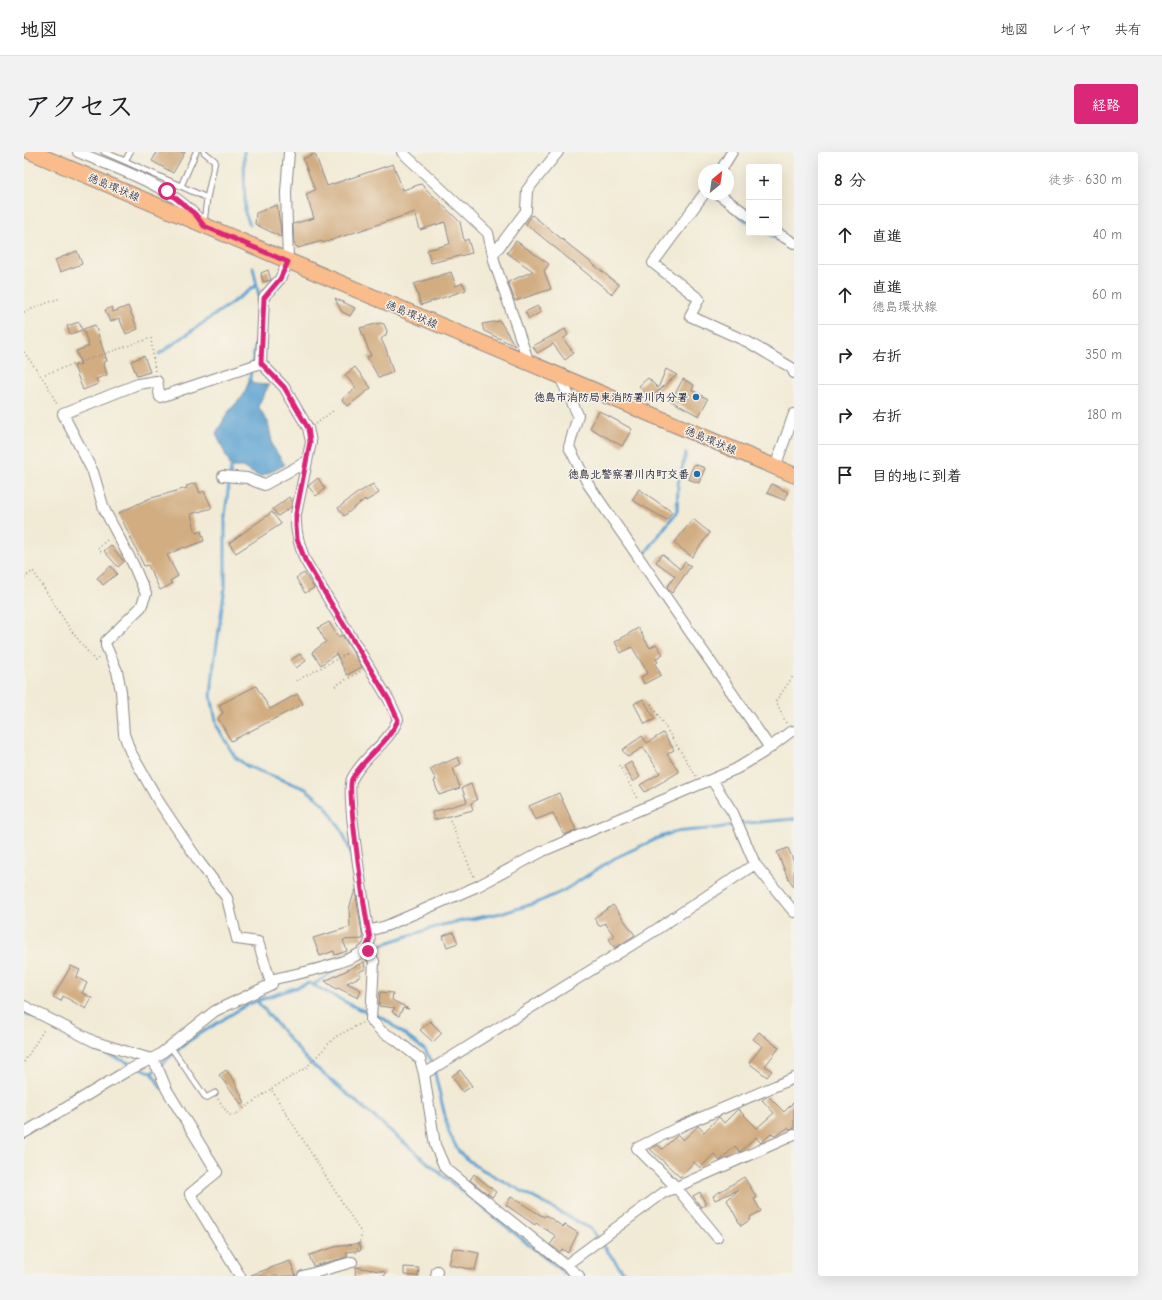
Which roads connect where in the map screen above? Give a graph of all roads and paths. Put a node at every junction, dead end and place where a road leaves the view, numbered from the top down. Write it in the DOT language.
graph roads {
  1 [pos="31,152"];
  2 [pos="78,152"];
  3 [pos="104,152"];
  4 [pos="130,152"];
  5 [pos="196,152"];
  6 [pos="204,152"];
  7 [pos="289,152"];
  8 [pos="402,152"];
  9 [pos="558,152"];
  10 [pos="732,152"];
  11 [pos="125,161"];
  12 [pos="725,164"];
  13 [pos="181,186"];
  14 [pos="207,198"];
  15 [pos="700,200"];
  16 [pos="726,200"];
  17 [pos="746,214"];
  18 [pos="204,226"];
  19 [pos="782,236"];
  20 [pos="794,243"];
  21 [pos="493,255"];
  22 [pos="288,262"];
  23 [pos="60,298"];
  24 [pos="24,312"];
  25 [pos="24,352"];
  26 [pos="261,363"];
  27 [pos="529,363"];
  28 [pos="794,373"];
  29 [pos="45,374"];
  30 [pos="559,375"];
  31 [pos="157,381"];
  32 [pos="334,410"];
  33 [pos="63,414"];
  34 [pos="794,414"];
  35 [pos="308,431"];
  36 [pos="306,462"];
  37 [pos="775,467"];
  38 [pos="794,475"];
  39 [pos="223,476"];
  40 [pos="116,531"];
  41 [pos="101,552"];
  42 [pos="24,578"];
  43 [pos="358,647"];
  44 [pos="108,650"];
  45 [pos="369,666"];
  46 [pos="794,675"];
  47 [pos="296,681"];
  48 [pos="335,686"];
  49 [pos="651,704"];
  50 [pos="792,731"];
  51 [pos="770,748"];
  52 [pos="619,765"];
  53 [pos="712,780"];
  54 [pos="701,785"];
  55 [pos="643,809"];
  56 [pos="450,820"];
  57 [pos="755,864"];
  58 [pos="478,886"];
  59 [pos="794,912"];
  60 [pos="368,931"];
  61 [pos="369,952"];
  62 [pos="270,980"];
  63 [pos="24,1006"];
  64 [pos="371,1014"];
  65 [pos="43,1031"];
  66 [pos="171,1047"];
  67 [pos="153,1061"];
  68 [pos="24,1062"];
  69 [pos="431,1070"];
  70 [pos="794,1078"];
  71 [pos="271,1089"];
  72 [pos="215,1093"];
  73 [pos="24,1133"];
  74 [pos="794,1135"];
  75 [pos="676,1187"];
  76 [pos="717,1237"];
  77 [pos="352,1262"];
  78 [pos="566,1265"];
  79 [pos="240,1276"];
  80 [pos="304,1276"];
  81 [pos="579,1276"];
  1 -- 18 [label="main road, 徳島環状線"];
  2 -- 18 [label="street"];
  3 -- 11 [label="lane"];
  4 -- 11 [label="lane"];
  5 -- 13 [label="lane"];
  6 -- 14 [label="lane"];
  7 -- 22 [label="street"];
  8 -- 21 [label="street"];
  9 -- 21 [label="street"];
  10 -- 12 [label="street"];
  11 -- 13 [label="lane"];
  13 -- 14 [label="lane"];
  14 -- 18 [label="lane"];
  15 -- 28 [label="street"];
  16 -- 17 [label="street"];
  18 -- 22 [label="main road, 徳島環状線"];
  19 -- 20 [label="street"];
  21 -- 27 [label="street"];
  22 -- 26 [label="street"];
  22 -- 27 [label="main road, 徳島環状線"];
  23 -- 24 [label="path"];
  25 -- 33 [label="path"];
  26 -- 31 [label="street"];
  26 -- 35 [label="street"];
  27 -- 30 [label="main road, 徳島環状線"];
  29 -- 31 [label="path"];
  30 -- 37 [label="main road, 徳島環状線"];
  30 -- 51 [label="street"];
  31 -- 33 [label="street"];
  32 -- 35 [label="path"];
  33 -- 40 [label="street"];
  34 -- 37 [label="street"];
  35 -- 36 [label="street"];
  36 -- 39 [label="street"];
  36 -- 43 [label="street"];
  37 -- 38 [label="main road, 徳島環状線"];
  40 -- 41 [label="path"];
  40 -- 44 [label="street"];
  42 -- 44 [label="path"];
  43 -- 45 [label="street"];
  43 -- 47 [label="path"];
  44 -- 62 [label="street"];
  45 -- 48 [label="path"];
  45 -- 60 [label="street"];
  46 -- 50 [label="path"];
  49 -- 54 [label="path"];
  50 -- 51 [label="street"];
  51 -- 53 [label="street"];
  52 -- 55 [label="path"];
  53 -- 54 [label="street"];
  53 -- 57 [label="street"];
  54 -- 55 [label="street"];
  55 -- 58 [label="street"];
  56 -- 58 [label="path"];
  57 -- 59 [label="street"];
  57 -- 69 [label="street"];
  58 -- 60 [label="street"];
  60 -- 61 [label="street"];
  61 -- 62 [label="street"];
  61 -- 64 [label="street"];
  62 -- 66 [label="street"];
  63 -- 67 [label="street"];
  64 -- 69 [label="street"];
  64 -- 71 [label="path"];
  65 -- 68 [label="path"];
  66 -- 67 [label="street"];
  66 -- 72 [label="lane"];
  67 -- 73 [label="street"];
  67 -- 79 [label="street"];
  69 -- 78 [label="street"];
  70 -- 75 [label="street"];
  71 -- 72 [label="path"];
  71 -- 77 [label="path"];
  74 -- 75 [label="street"];
  75 -- 76 [label="street"];
  75 -- 78 [label="street"];
  77 -- 80 [label="street"];
  78 -- 81 [label="street"];
}
